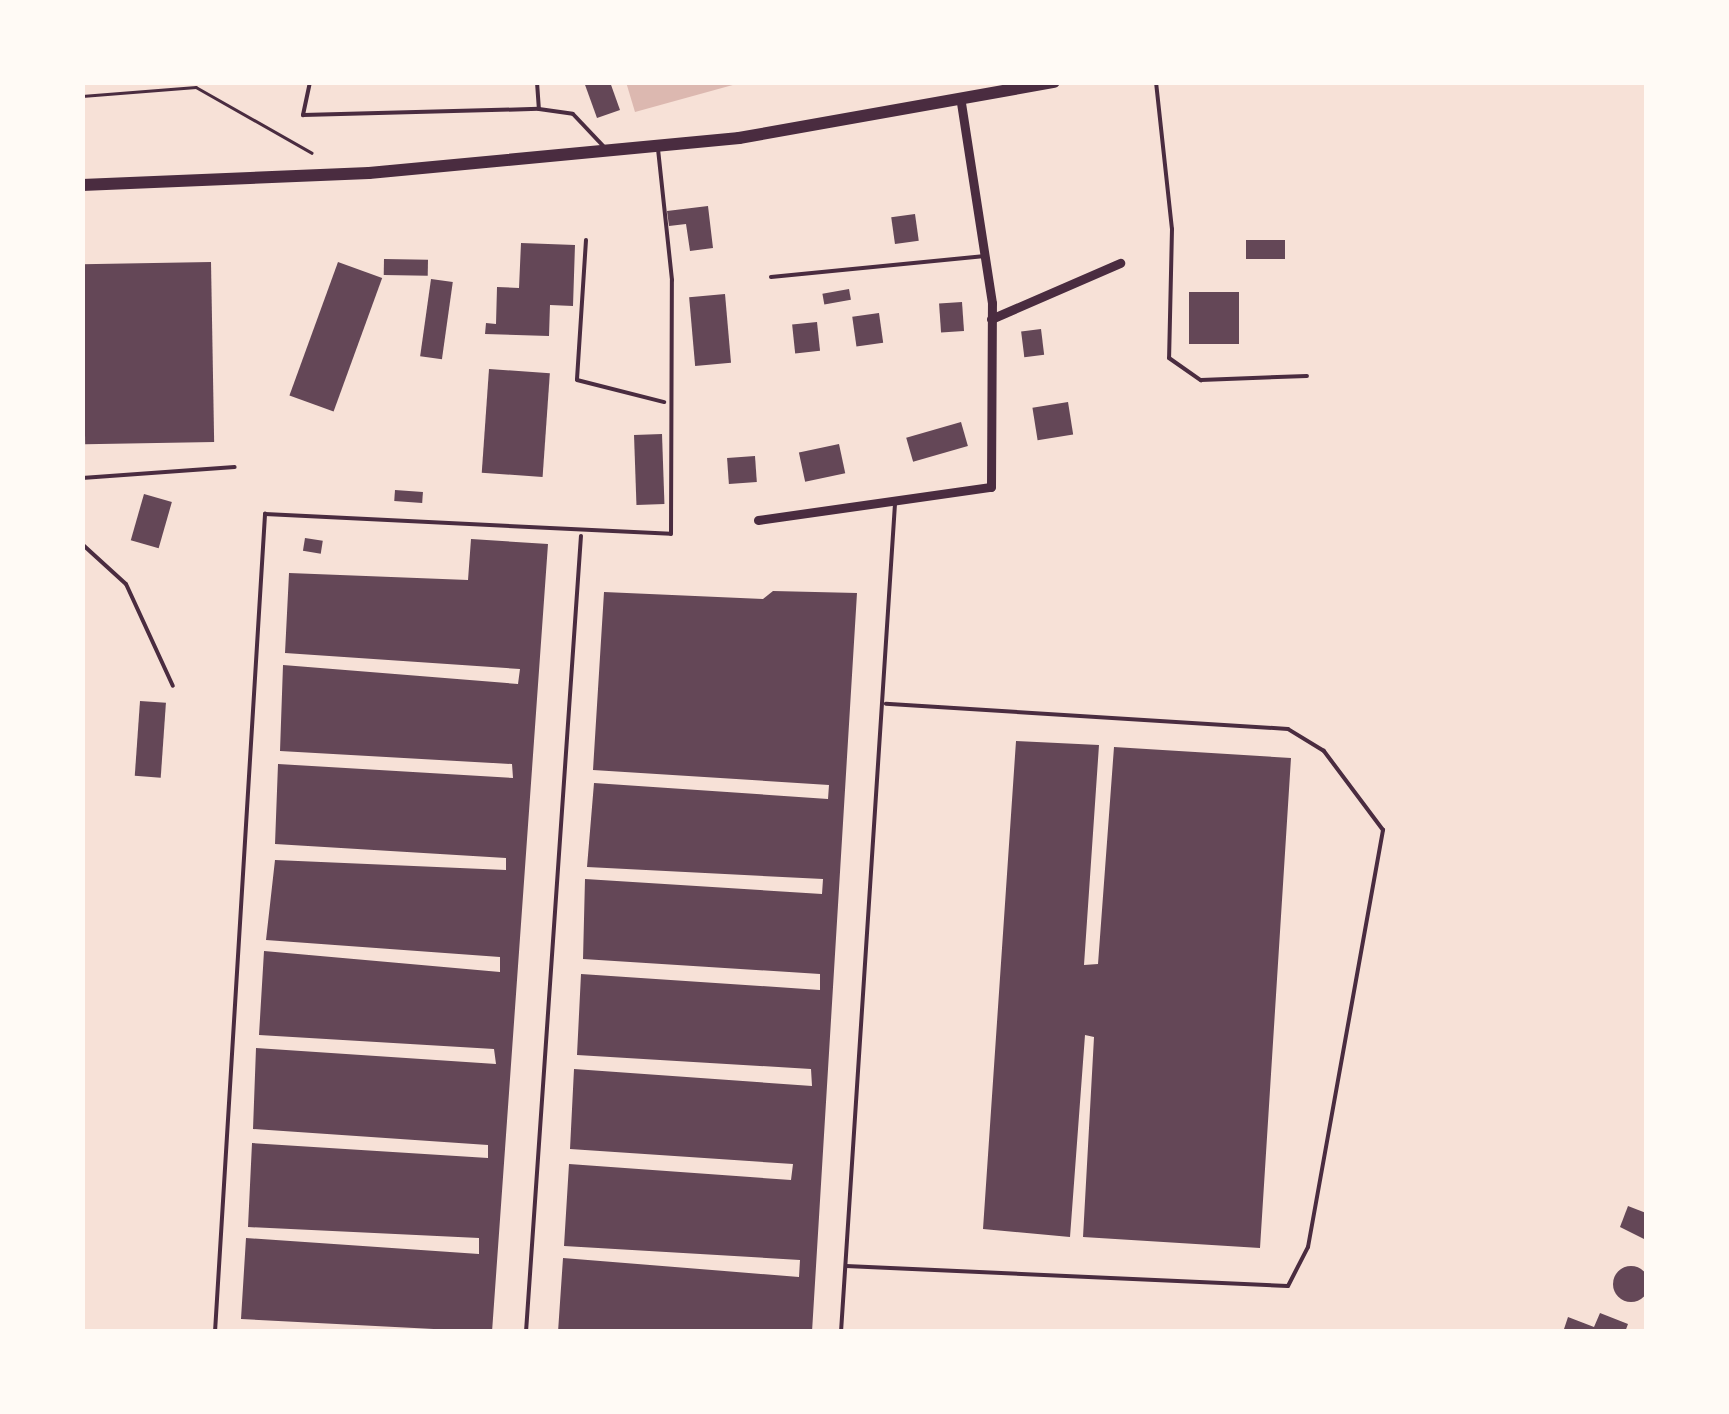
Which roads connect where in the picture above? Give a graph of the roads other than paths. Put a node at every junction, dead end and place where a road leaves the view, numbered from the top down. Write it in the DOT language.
graph roads {
  1 [pos="310,82"];
  2 [pos="537,82"];
  3 [pos="1054,82"];
  4 [pos="1156,82"];
  5 [pos="961,102"];
  6 [pos="539,109"];
  7 [pos="658,146"];
  8 [pos="608,150"];
  9 [pos="82,185"];
  10 [pos="586,240"];
  11 [pos="987,255"];
  12 [pos="1120,263"];
  13 [pos="770,277"];
  14 [pos="991,319"];
  15 [pos="1307,376"];
  16 [pos="666,403"];
  17 [pos="236,467"];
  18 [pos="82,478"];
  19 [pos="895,503"];
  20 [pos="758,520"];
  21 [pos="581,536"];
  22 [pos="82,544"];
  23 [pos="174,686"];
  24 [pos="886,704"];
  25 [pos="846,1266"];
  26 [pos="215,1332"];
  27 [pos="526,1332"];
  28 [pos="841,1332"];
  1 -- 6 [label="lane"];
  2 -- 6 [label="lane"];
  3 -- 5 [label="main road"];
  4 -- 15 [label="lane"];
  5 -- 7 [label="main road"];
  5 -- 11 [label="street"];
  6 -- 8 [label="lane"];
  7 -- 8 [label="main road"];
  7 -- 16 [label="lane"];
  8 -- 9 [label="main road"];
  10 -- 16 [label="lane"];
  11 -- 13 [label="lane"];
  11 -- 14 [label="street"];
  12 -- 14 [label="street"];
  14 -- 19 [label="street"];
  16 -- 21 [label="lane"];
  17 -- 18 [label="lane"];
  19 -- 20 [label="street"];
  19 -- 24 [label="lane"];
  21 -- 26 [label="lane"];
  21 -- 27 [label="lane"];
  22 -- 23 [label="lane"];
  24 -- 25 [label="lane"];
  24 -- 25 [label="lane"];
  25 -- 28 [label="lane"];
}
